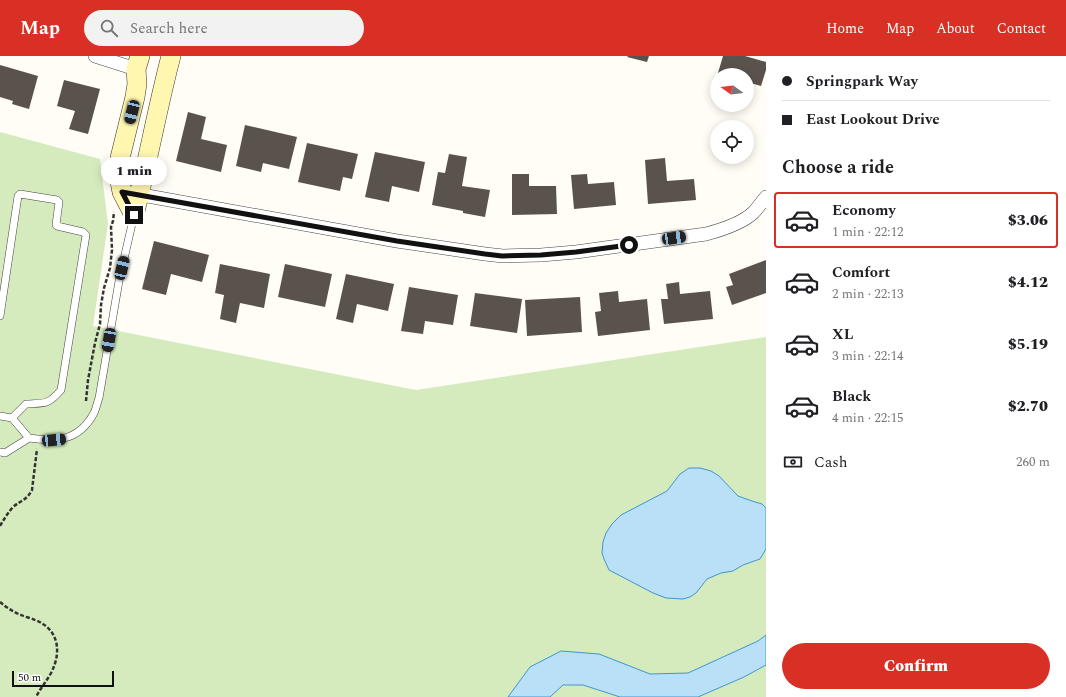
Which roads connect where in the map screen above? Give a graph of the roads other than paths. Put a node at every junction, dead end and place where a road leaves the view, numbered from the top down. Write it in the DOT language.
graph roads {
  1 [pos="95,56"];
  2 [pos="170,59"];
  3 [pos="138,63"];
  4 [pos="158,105"];
  5 [pos="131,194"];
  6 [pos="766,197"];
  7 [pos="134,215"];
  8 [pos="1,303"];
  9 [pos="0,316"];
  10 [pos="0,416"];
  11 [pos="12,418"];
  12 [pos="29,438"];
  13 [pos="0,452"];
  1 -- 3 [label="street"];
  2 -- 3 [label="street"];
  2 -- 4 [label="street"];
  3 -- 4 [label="street"];
  3 -- 5 [label="street"];
  4 -- 5 [label="street"];
  5 -- 6 [label="street"];
  5 -- 7 [label="street"];
  7 -- 12 [label="lane"];
  8 -- 9 [label="lane"];
  8 -- 11 [label="lane"];
  10 -- 11 [label="lane"];
  11 -- 12 [label="lane"];
  12 -- 13 [label="lane"];
}
